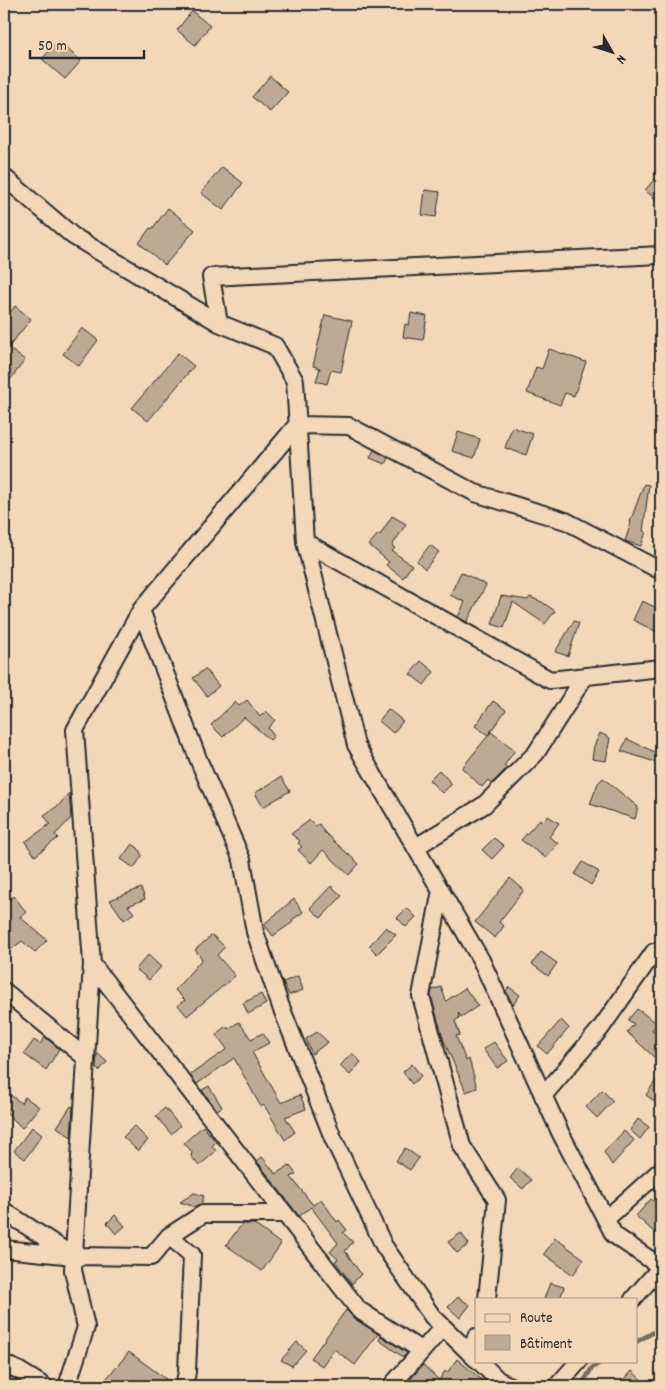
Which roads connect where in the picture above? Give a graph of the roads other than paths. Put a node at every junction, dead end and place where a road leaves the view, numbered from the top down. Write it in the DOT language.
graph roads {
  1 [pos="4,177"];
  2 [pos="661,255"];
  3 [pos="219,323"];
  4 [pos="297,425"];
  5 [pos="305,542"];
  6 [pos="661,570"];
  7 [pos="141,610"];
  8 [pos="661,668"];
  9 [pos="585,676"];
  10 [pos="416,847"];
  11 [pos="441,890"];
  12 [pos="654,952"];
  13 [pos="92,964"];
  14 [pos="4,991"];
  15 [pos="86,1058"];
  16 [pos="543,1096"];
  17 [pos="661,1170"];
  18 [pos="4,1212"];
  19 [pos="284,1214"];
  20 [pos="606,1219"];
  21 [pos="168,1236"];
  22 [pos="4,1249"];
  23 [pos="74,1256"];
  24 [pos="487,1298"];
  25 [pos="634,1298"];
  26 [pos="443,1327"];
  27 [pos="422,1351"];
  28 [pos="475,1358"];
  29 [pos="479,1362"];
  30 [pos="578,1362"];
  31 [pos="4,1364"];
  32 [pos="395,1385"];
  33 [pos="44,1386"];
  34 [pos="67,1386"];
  35 [pos="184,1386"];
  36 [pos="510,1386"];
  37 [pos="557,1386"];
  1 -- 3 [label="street"];
  2 -- 3 [label="street"];
  3 -- 4 [label="street"];
  4 -- 5 [label="street"];
  4 -- 6 [label="street"];
  4 -- 7 [label="street"];
  5 -- 9 [label="street"];
  5 -- 10 [label="street"];
  7 -- 13 [label="street"];
  7 -- 26 [label="street"];
  8 -- 9 [label="street"];
  9 -- 10 [label="street"];
  10 -- 11 [label="street"];
  11 -- 16 [label="street"];
  11 -- 24 [label="street"];
  12 -- 16 [label="street"];
  13 -- 15 [label="street"];
  13 -- 19 [label="street"];
  14 -- 15 [label="street"];
  15 -- 23 [label="street"];
  16 -- 20 [label="street"];
  17 -- 20 [label="street"];
  18 -- 23 [label="street"];
  19 -- 21 [label="street"];
  19 -- 27 [label="street"];
  20 -- 25 [label="street"];
  21 -- 23 [label="street"];
  21 -- 35 [label="street"];
  22 -- 23 [label="street"];
  23 -- 34 [label="street"];
  26 -- 27 [label="street"];
  26 -- 28 [label="street"];
  27 -- 32 [label="street"];
  29 -- 36 [label="street"];
  30 -- 37 [label="street"];
  31 -- 33 [label="street"];
}
